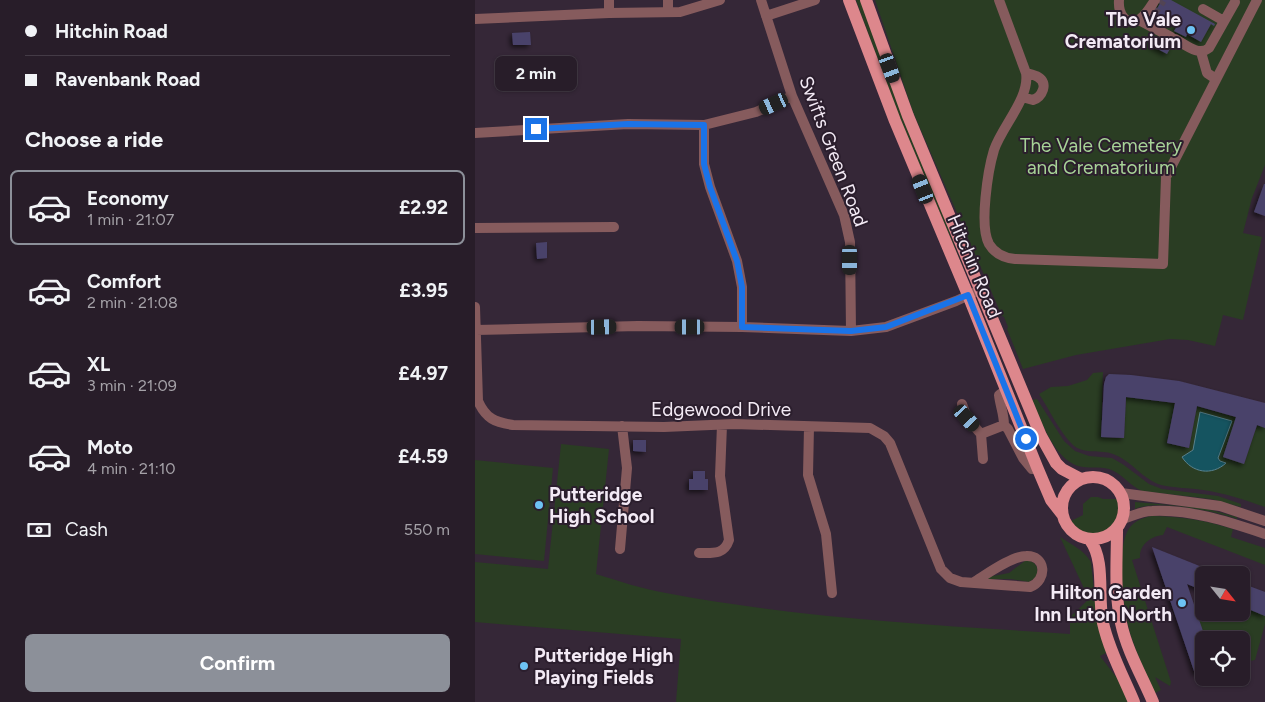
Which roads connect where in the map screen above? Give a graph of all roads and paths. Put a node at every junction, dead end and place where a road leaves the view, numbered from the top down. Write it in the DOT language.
graph roads {
  1 [pos="609,0"];
  2 [pos="668,0"];
  3 [pos="720,0"];
  4 [pos="761,0"];
  5 [pos="815,0"];
  6 [pos="849,0"];
  7 [pos="866,0"];
  8 [pos="999,0"];
  9 [pos="1119,0"];
  10 [pos="1155,0"];
  11 [pos="1257,0"];
  12 [pos="1236,1"];
  13 [pos="1203,9"];
  14 [pos="668,12"];
  15 [pos="609,13"];
  16 [pos="766,16"];
  17 [pos="1151,16"];
  18 [pos="475,19"];
  19 [pos="1139,20"];
  20 [pos="1224,21"];
  21 [pos="1246,21"];
  22 [pos="1201,52"];
  23 [pos="1026,73"];
  24 [pos="1216,80"];
  25 [pos="792,96"];
  26 [pos="1022,97"];
  27 [pos="704,125"];
  28 [pos="475,133"];
  29 [pos="613,227"];
  30 [pos="475,228"];
  31 [pos="980,290"];
  32 [pos="968,295"];
  33 [pos="475,308"];
  34 [pos="742,327"];
  35 [pos="476,330"];
  36 [pos="851,331"];
  37 [pos="1006,390"];
  38 [pos="476,394"];
  39 [pos="962,404"];
  40 [pos="722,425"];
  41 [pos="1004,425"];
  42 [pos="622,426"];
  43 [pos="809,427"];
  44 [pos="981,434"];
  45 [pos="983,459"];
  46 [pos="1037,467"];
  47 [pos="1081,479"];
  48 [pos="1121,493"];
  49 [pos="1062,514"];
  50 [pos="1265,521"];
  51 [pos="1120,524"];
  52 [pos="1265,534"];
  53 [pos="1090,540"];
  54 [pos="620,549"];
  55 [pos="699,553"];
  56 [pos="974,582"];
  57 [pos="832,593"];
  58 [pos="1134,702"];
  59 [pos="1153,702"];
  1 -- 15 [label="street"];
  2 -- 14 [label="street"];
  3 -- 14 [label="street"];
  4 -- 16 [label="street, Swifts Green Road"];
  5 -- 16 [label="street"];
  6 -- 32 [label="main road, Hitchin Road"];
  7 -- 31 [label="main road, Hitchin Road"];
  8 -- 23 [label="street"];
  9 -- 19 [label="street"];
  10 -- 19 [label="street"];
  11 -- 21 [label="street"];
  12 -- 20 [label="street"];
  12 -- 21 [label="street"];
  13 -- 20 [label="street"];
  14 -- 15 [label="street"];
  15 -- 18 [label="street"];
  16 -- 25 [label="street, Swifts Green Road"];
  17 -- 19 [label="street"];
  19 -- 22 [label="street"];
  20 -- 22 [label="street"];
  21 -- 24 [label="street"];
  22 -- 24 [label="street"];
  23 -- 26 [label="street"];
  23 -- 26 [label="street"];
  24 -- 26 [label="street"];
  25 -- 27 [label="street"];
  25 -- 36 [label="street, Swifts Green Road"];
  27 -- 28 [label="street"];
  27 -- 34 [label="street"];
  29 -- 30 [label="street"];
  31 -- 32 [label="street"];
  31 -- 47 [label="main road, Hitchin Road"];
  32 -- 36 [label="street"];
  32 -- 37 [label="main road, Hitchin Road"];
  33 -- 35 [label="street, Edgewood Drive"];
  34 -- 35 [label="street"];
  34 -- 36 [label="street"];
  35 -- 38 [label="street, Edgewood Drive"];
  37 -- 41 [label="street"];
  37 -- 46 [label="main road, Hitchin Road"];
  38 -- 42 [label="street, Edgewood Drive"];
  39 -- 44 [label="street"];
  40 -- 42 [label="street, Edgewood Drive"];
  40 -- 43 [label="street, Edgewood Drive"];
  40 -- 55 [label="street"];
  41 -- 44 [label="street"];
  41 -- 46 [label="street"];
  42 -- 54 [label="street"];
  43 -- 56 [label="street, Edgewood Drive"];
  43 -- 57 [label="street"];
  44 -- 45 [label="street"];
  46 -- 49 [label="main road, Hitchin Road"];
  47 -- 48 [label="main road"];
  47 -- 49 [label="main road"];
  48 -- 50 [label="street"];
  48 -- 51 [label="main road"];
  49 -- 53 [label="main road"];
  51 -- 52 [label="street"];
  51 -- 53 [label="main road"];
  51 -- 59 [label="main road"];
  53 -- 58 [label="main road"];
  56 -- 56 [label="street, Edgewood Drive"];
}
